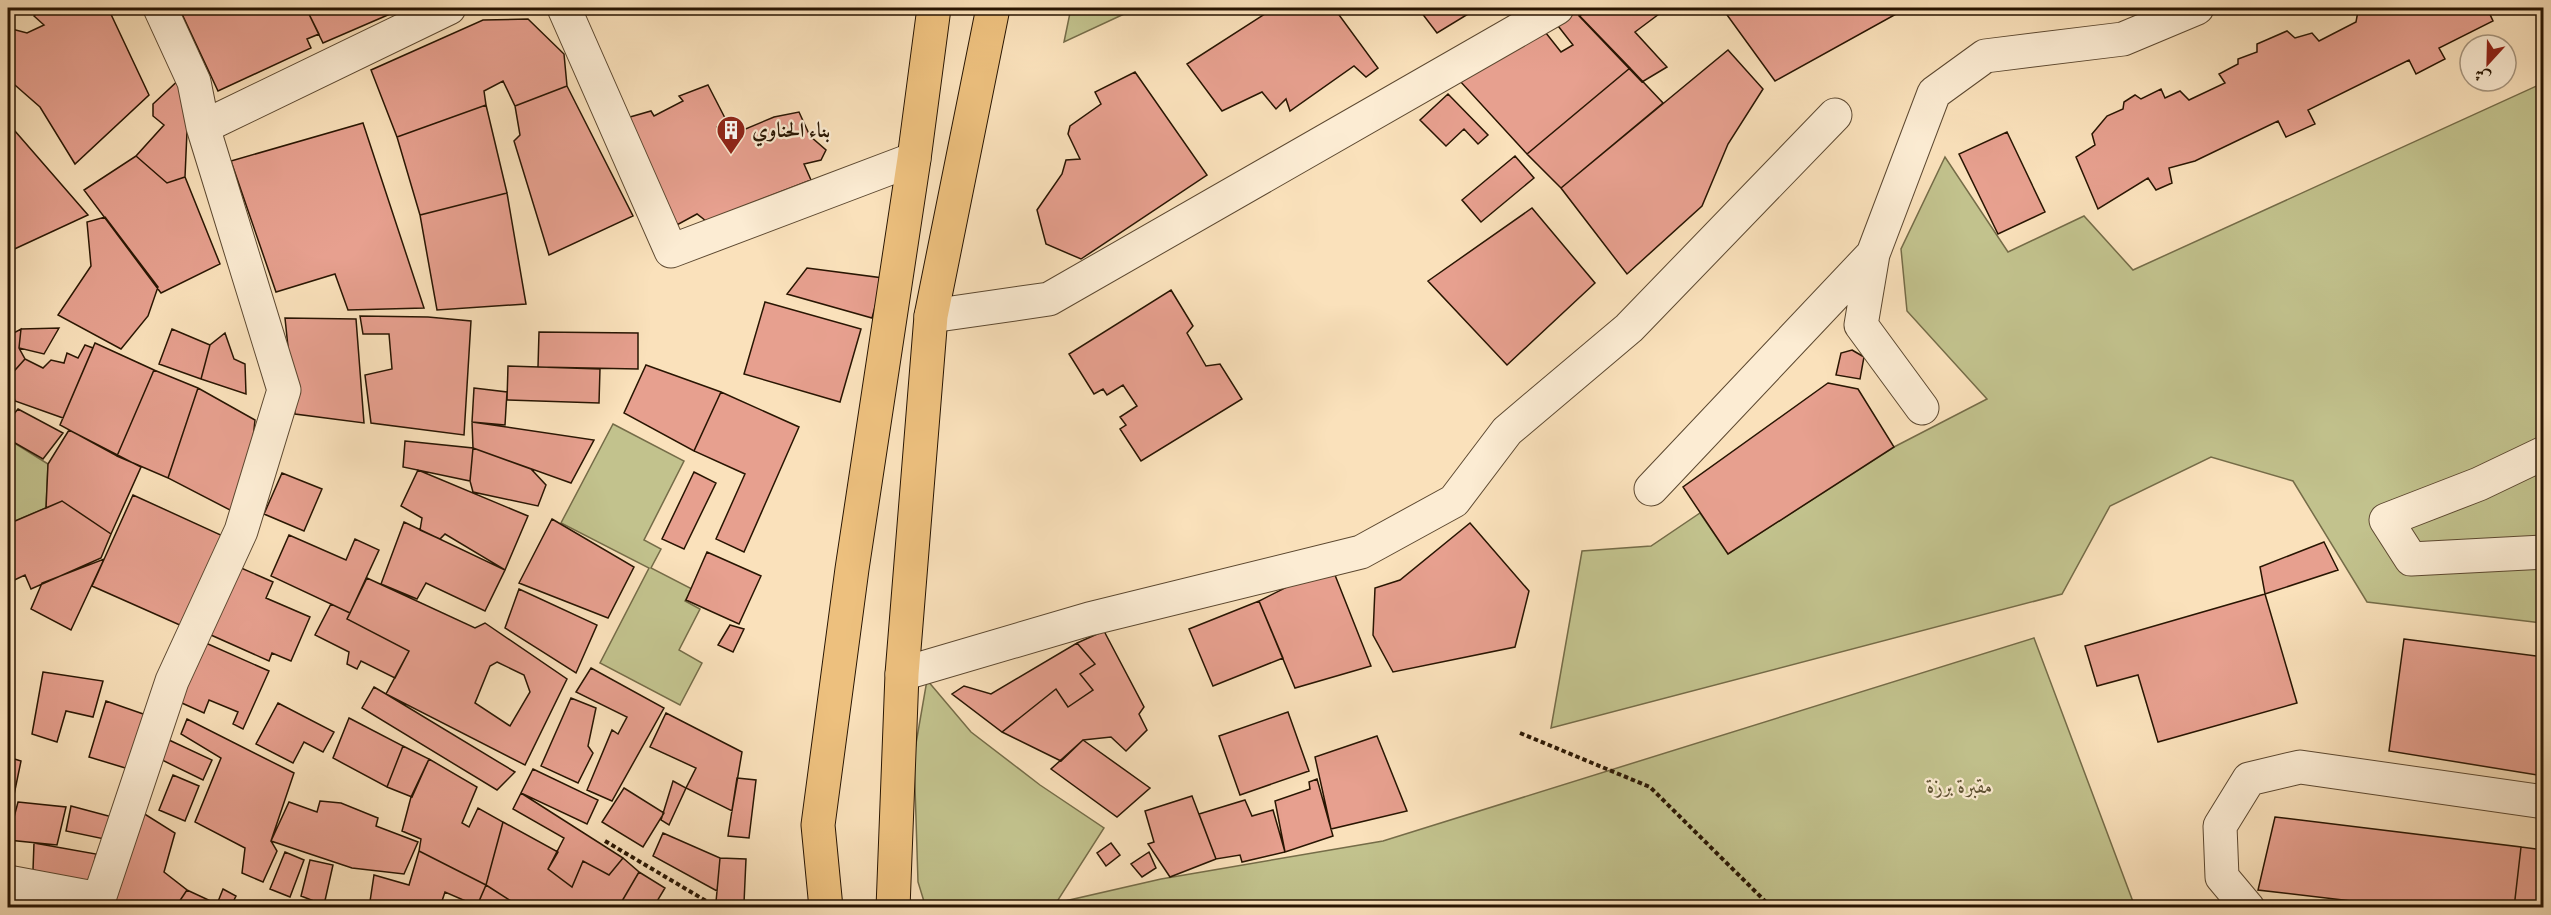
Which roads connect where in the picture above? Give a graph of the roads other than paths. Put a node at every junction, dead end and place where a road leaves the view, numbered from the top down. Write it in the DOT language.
graph roads {
  1 [pos="160,8"];
  2 [pos="449,8"];
  3 [pos="564,8"];
  4 [pos="934,8"];
  5 [pos="993,8"];
  6 [pos="1557,8"];
  7 [pos="2197,8"];
  8 [pos="1835,115"];
  9 [pos="203,127"];
  10 [pos="914,159"];
  11 [pos="1873,254"];
  12 [pos="931,316"];
  13 [pos="1922,408"];
  14 [pos="2544,453"];
  15 [pos="1652,489"];
  16 [pos="2544,552"];
  17 [pos="902,674"];
  18 [pos="2544,802"];
  19 [pos="8,882"];
  20 [pos="103,903"];
  21 [pos="826,908"];
  22 [pos="893,908"];
  23 [pos="2248,908"];
  1 -- 9 [label="street"];
  2 -- 9 [label="street"];
  3 -- 10 [label="street"];
  4 -- 10 [label="main road"];
  5 -- 12 [label="main road"];
  6 -- 12 [label="street"];
  7 -- 11 [label="street"];
  8 -- 17 [label="street"];
  9 -- 20 [label="street"];
  10 -- 21 [label="main road"];
  11 -- 13 [label="street"];
  11 -- 15 [label="street"];
  12 -- 17 [label="main road"];
  14 -- 16 [label="street"];
  17 -- 22 [label="main road"];
  18 -- 23 [label="street"];
  19 -- 20 [label="street"];
}
